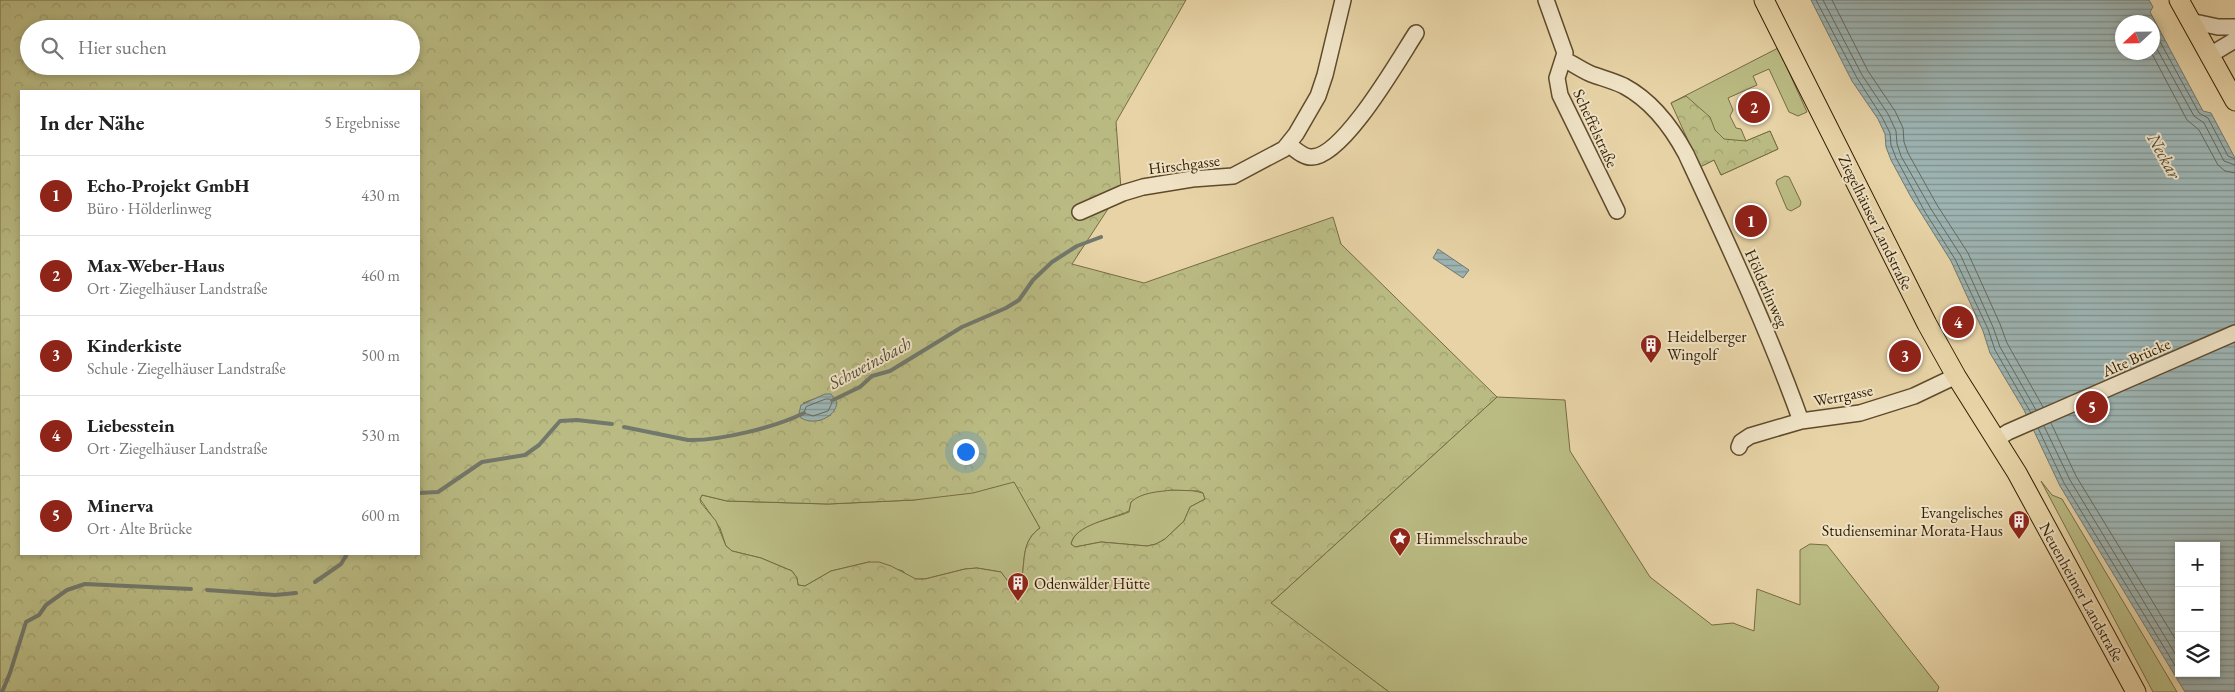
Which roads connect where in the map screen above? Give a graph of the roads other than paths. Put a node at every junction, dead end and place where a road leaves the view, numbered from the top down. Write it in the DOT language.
graph roads {
  1 [pos="1344,0"];
  2 [pos="1546,0"];
  3 [pos="1764,0"];
  4 [pos="2179,0"];
  5 [pos="2190,20"];
  6 [pos="2235,27"];
  7 [pos="1416,33"];
  8 [pos="2235,40"];
  9 [pos="2210,55"];
  10 [pos="1564,59"];
  11 [pos="2235,101"];
  12 [pos="1289,145"];
  13 [pos="1616,211"];
  14 [pos="1080,212"];
  15 [pos="2235,333"];
  16 [pos="1956,376"];
  17 [pos="1801,421"];
  18 [pos="2002,436"];
  19 [pos="1739,447"];
  20 [pos="2136,692"];
  1 -- 12 [label="street, Hirschgasse"];
  2 -- 10 [label="street, Scheffelstraße"];
  3 -- 16 [label="main road, Ziegelhäuser Landstraße"];
  4 -- 5 [label="main road"];
  5 -- 6 [label="street"];
  5 -- 9 [label="main road"];
  7 -- 12 [label="street"];
  8 -- 9 [label="street"];
  9 -- 11 [label="main road"];
  10 -- 13 [label="street, Scheffelstraße"];
  10 -- 17 [label="street, Hölderlinweg"];
  12 -- 14 [label="street, Hirschgasse"];
  15 -- 18 [label="street, Alte Brücke"];
  16 -- 17 [label="street, Werrgasse"];
  16 -- 18 [label="main road, Ziegelhäuser Landstraße"];
  17 -- 19 [label="street, Werrgasse"];
  18 -- 20 [label="main road, Neuenheimer Landstraße"];
}
